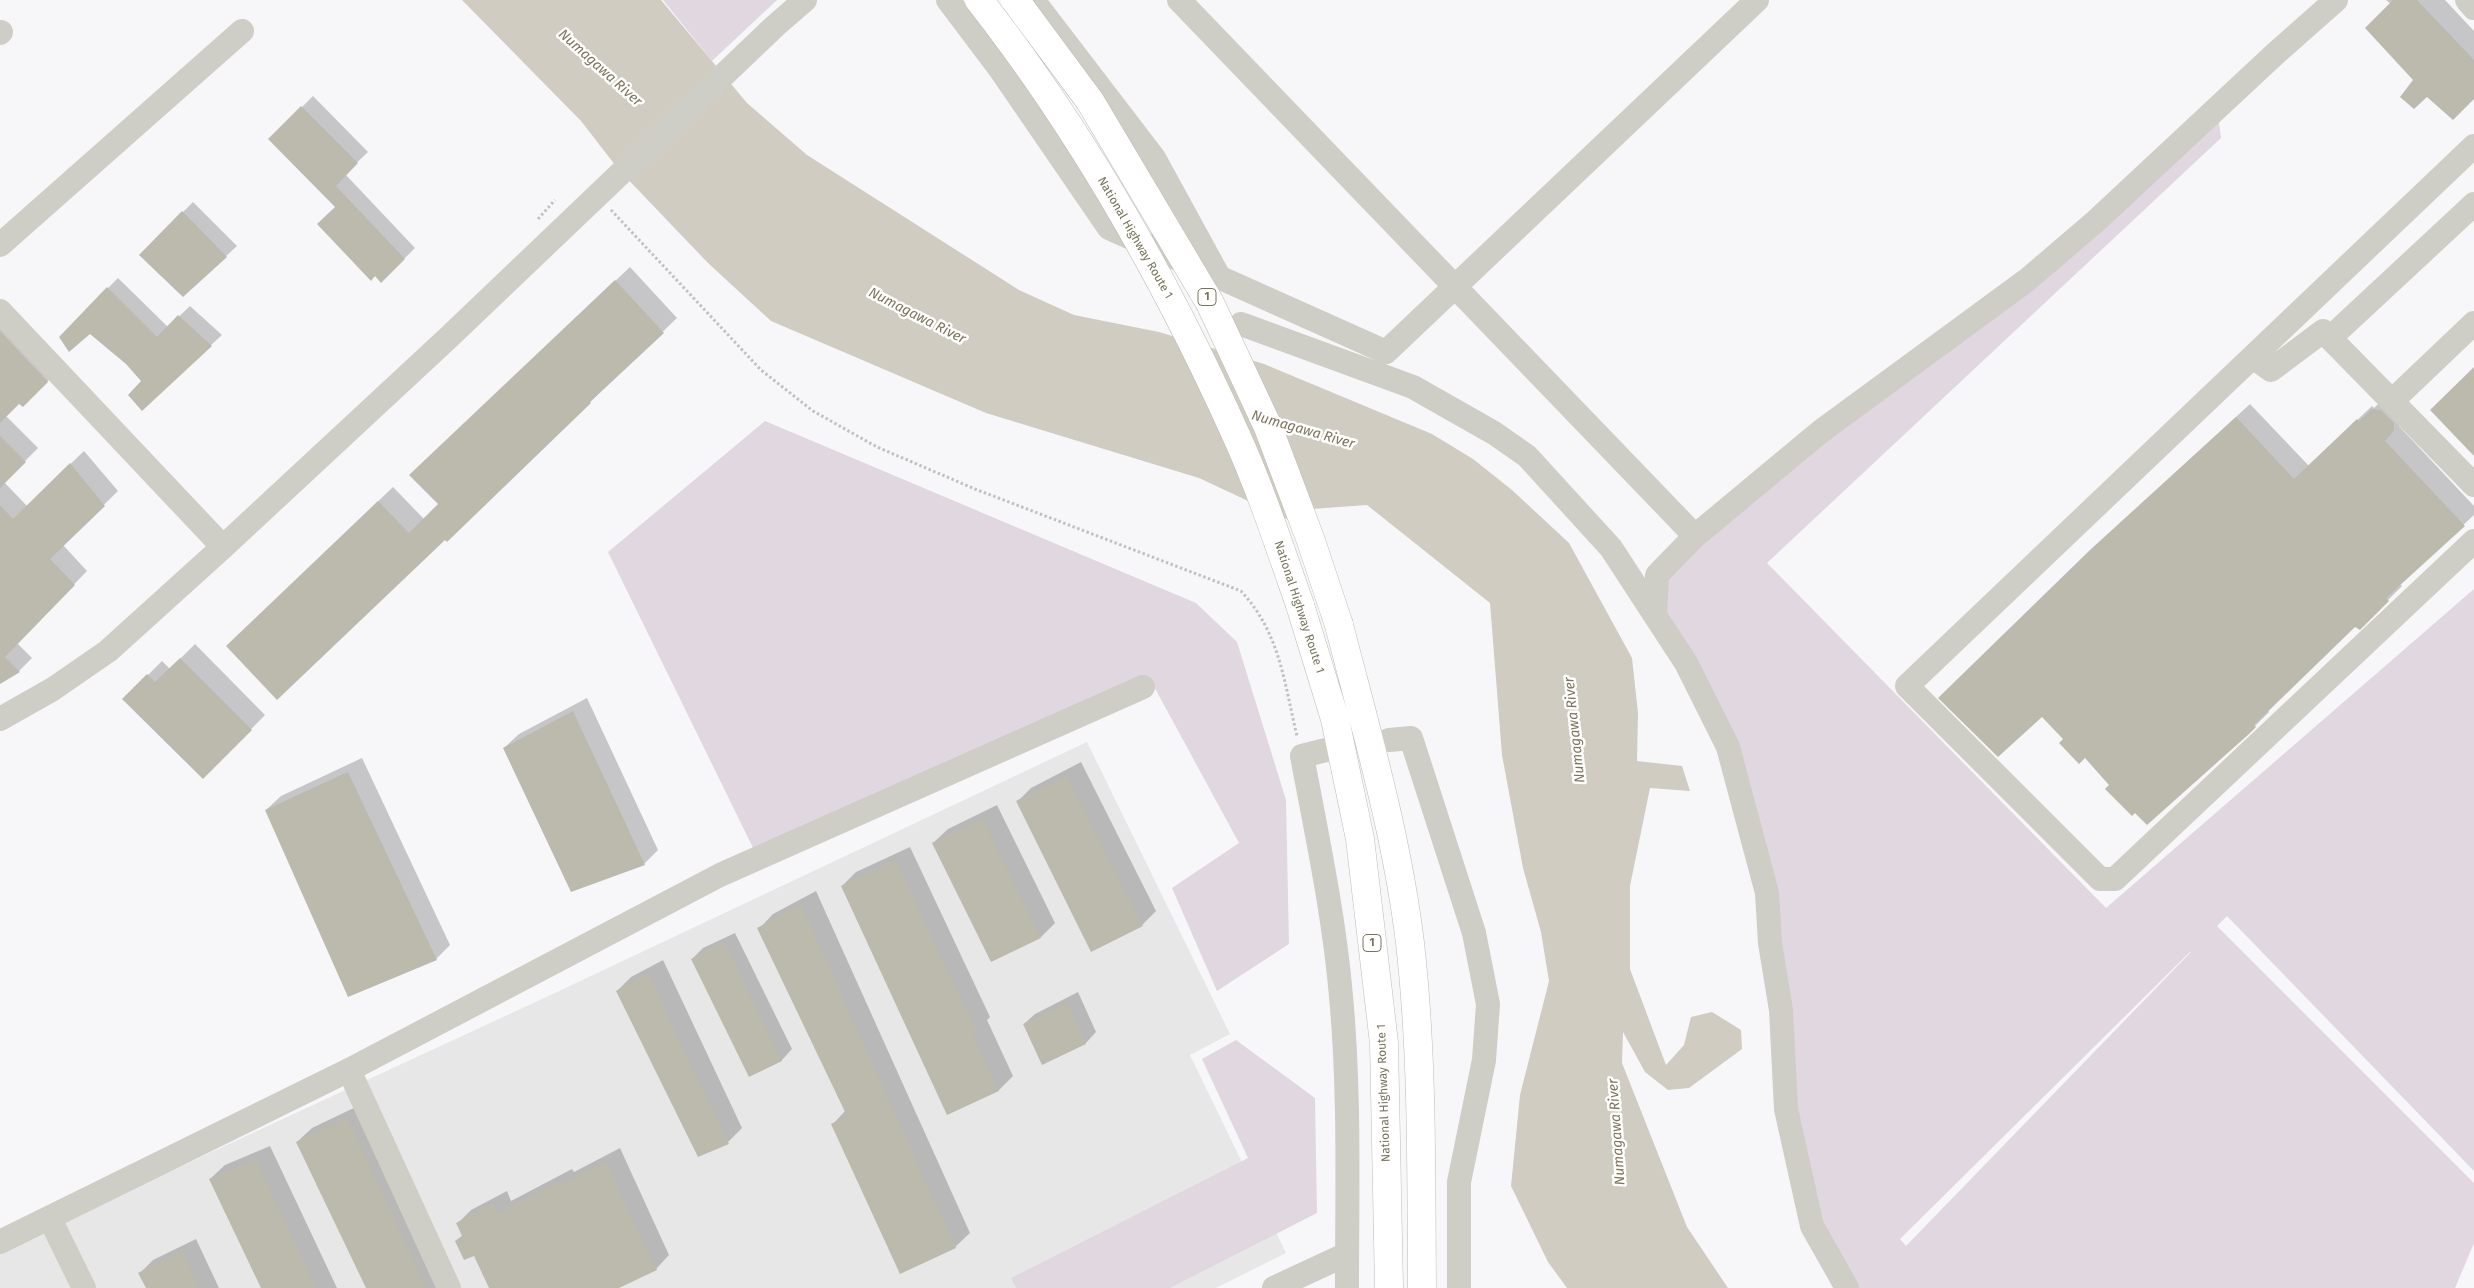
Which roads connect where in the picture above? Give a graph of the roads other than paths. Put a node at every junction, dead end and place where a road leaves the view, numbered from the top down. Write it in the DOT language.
graph roads {
  1 [pos="805,0"];
  2 [pos="948,0"];
  3 [pos="979,0"];
  4 [pos="1015,0"];
  5 [pos="1033,0"];
  6 [pos="1179,0"];
  7 [pos="1757,0"];
  8 [pos="2336,0"];
  9 [pos="2467,0"];
  10 [pos="2474,8"];
  11 [pos="242,32"];
  12 [pos="2474,146"];
  13 [pos="2474,204"];
  14 [pos="0,245"];
  15 [pos="1218,275"];
  16 [pos="1453,286"];
  17 [pos="0,311"];
  18 [pos="2474,323"];
  19 [pos="1241,324"];
  20 [pos="2330,338"];
  21 [pos="2253,356"];
  22 [pos="2392,401"];
  23 [pos="2474,485"];
  24 [pos="1695,536"];
  25 [pos="2474,541"];
  26 [pos="223,548"];
  27 [pos="1655,614"];
  28 [pos="1143,687"];
  29 [pos="0,719"];
  30 [pos="1389,740"];
  31 [pos="1326,750"];
  32 [pos="349,1070"];
  33 [pos="50,1219"];
  34 [pos="0,1242"];
  35 [pos="1347,1254"];
  36 [pos="84,1288"];
  37 [pos="449,1288"];
  38 [pos="1274,1288"];
  39 [pos="1347,1288"];
  40 [pos="1389,1288"];
  41 [pos="1422,1288"];
  42 [pos="1459,1288"];
  43 [pos="1847,1288"];
  1 -- 26 [label="street"];
  2 -- 15 [label="street"];
  3 -- 40 [label="highway, National Highway Route 1 / 1, bridge"];
  4 -- 41 [label="highway, 1, bridge"];
  5 -- 15 [label="street"];
  6 -- 16 [label="street"];
  7 -- 16 [label="street"];
  8 -- 24 [label="street"];
  9 -- 10 [label="street"];
  11 -- 14 [label="street"];
  12 -- 21 [label="street"];
  13 -- 20 [label="street"];
  15 -- 16 [label="street"];
  16 -- 24 [label="street"];
  17 -- 26 [label="street"];
  18 -- 22 [label="street"];
  19 -- 27 [label="street"];
  20 -- 21 [label="street"];
  20 -- 22 [label="street"];
  21 -- 25 [label="street"];
  22 -- 23 [label="street"];
  24 -- 27 [label="street"];
  26 -- 29 [label="street"];
  27 -- 43 [label="street"];
  28 -- 32 [label="street"];
  30 -- 42 [label="street"];
  31 -- 35 [label="street"];
  32 -- 33 [label="street"];
  32 -- 37 [label="street"];
  33 -- 34 [label="street"];
  33 -- 36 [label="street"];
  35 -- 38 [label="street"];
  35 -- 39 [label="street"];
}
